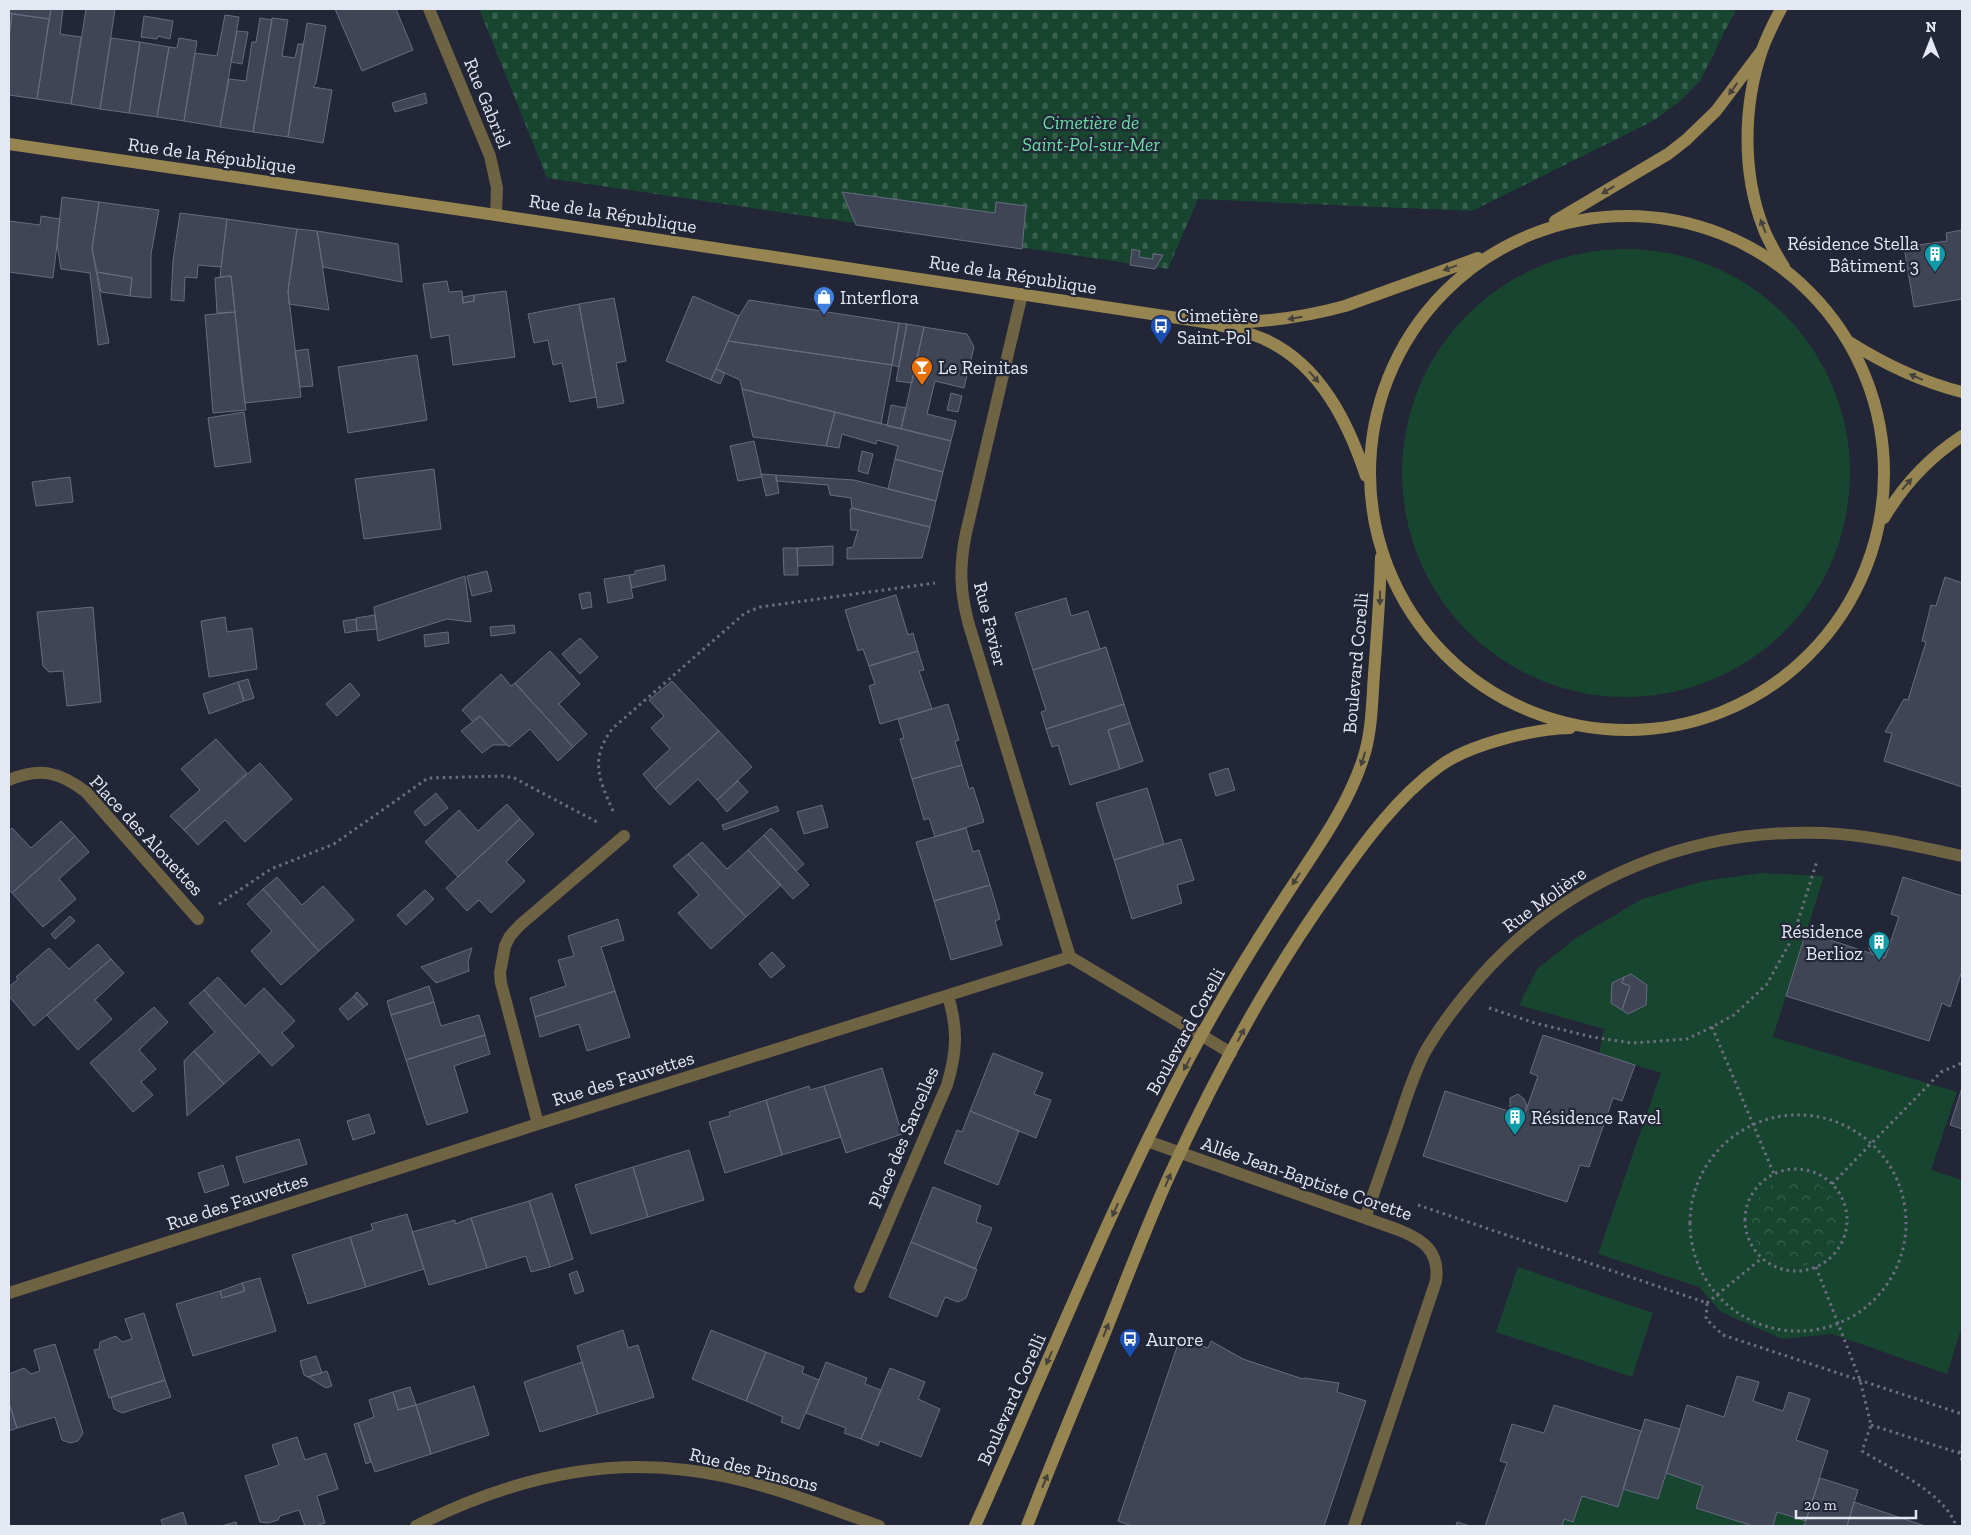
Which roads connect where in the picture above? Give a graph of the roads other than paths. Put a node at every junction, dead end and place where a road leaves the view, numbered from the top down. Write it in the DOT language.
graph roads {
  1 [pos="429,9"];
  2 [pos="1781,9"];
  3 [pos="1762,50"];
  4 [pos="9,144"];
  5 [pos="496,214"];
  6 [pos="1540,231"];
  7 [pos="1496,251"];
  8 [pos="1785,270"];
  9 [pos="1022,294"];
  10 [pos="1211,323"];
  11 [pos="1849,342"];
  12 [pos="1962,392"];
  13 [pos="1962,436"];
  14 [pos="1370,488"];
  15 [pos="1880,524"];
  16 [pos="1381,549"];
  17 [pos="1586,727"];
  18 [pos="9,780"];
  19 [pos="624,836"];
  20 [pos="1962,856"];
  21 [pos="198,919"];
  22 [pos="1070,957"];
  23 [pos="948,996"];
  24 [pos="1202,1035"];
  25 [pos="1231,1053"];
  26 [pos="538,1124"];
  27 [pos="1147,1141"];
  28 [pos="1180,1153"];
  29 [pos="1365,1218"];
  30 [pos="860,1287"];
  31 [pos="9,1293"];
  32 [pos="416,1526"];
  33 [pos="879,1526"];
  34 [pos="975,1526"];
  35 [pos="1027,1526"];
  36 [pos="1354,1526"];
  1 -- 5 [label="street, Rue Gabriel"];
  2 -- 3 [label="main road"];
  3 -- 6 [label="main road, one-way"];
  8 -- 3 [label="main road, one-way"];
  4 -- 5 [label="main road, Rue de la République"];
  5 -- 9 [label="main road, Rue de la République"];
  6 -- 7 [label="main road"];
  6 -- 8 [label="main road"];
  7 -- 10 [label="main road, Rue de la République, one-way"];
  7 -- 14 [label="main road"];
  8 -- 11 [label="main road"];
  9 -- 10 [label="main road, Rue de la République"];
  9 -- 22 [label="street, Rue Favier"];
  10 -- 14 [label="main road, Rue de la République, one-way"];
  12 -- 11 [label="main road, one-way"];
  11 -- 15 [label="main road"];
  15 -- 13 [label="main road, one-way"];
  14 -- 16 [label="main road"];
  15 -- 17 [label="main road"];
  16 -- 17 [label="main road"];
  16 -- 24 [label="main road, Boulevard Corelli, one-way"];
  25 -- 17 [label="main road, one-way"];
  18 -- 21 [label="street, Place des Alouettes"];
  19 -- 26 [label="street"];
  20 -- 29 [label="street, Rue Molière"];
  22 -- 23 [label="street, Rue des Fauvettes"];
  22 -- 24 [label="street"];
  23 -- 26 [label="street, Rue des Fauvettes"];
  23 -- 30 [label="street, Place des Sarcelles"];
  24 -- 25 [label="street"];
  24 -- 27 [label="main road, Boulevard Corelli, one-way"];
  25 -- 28 [label="main road"];
  26 -- 31 [label="street, Rue des Fauvettes"];
  27 -- 28 [label="street, Allée Jean-Baptiste Corette"];
  27 -- 34 [label="main road, Boulevard Corelli, one-way"];
  28 -- 29 [label="street, Allée Jean-Baptiste Corette"];
  35 -- 28 [label="main road, one-way"];
  29 -- 36 [label="street, Allée Jean-Baptiste Corette"];
  32 -- 33 [label="street, Rue des Pinsons"];
}
